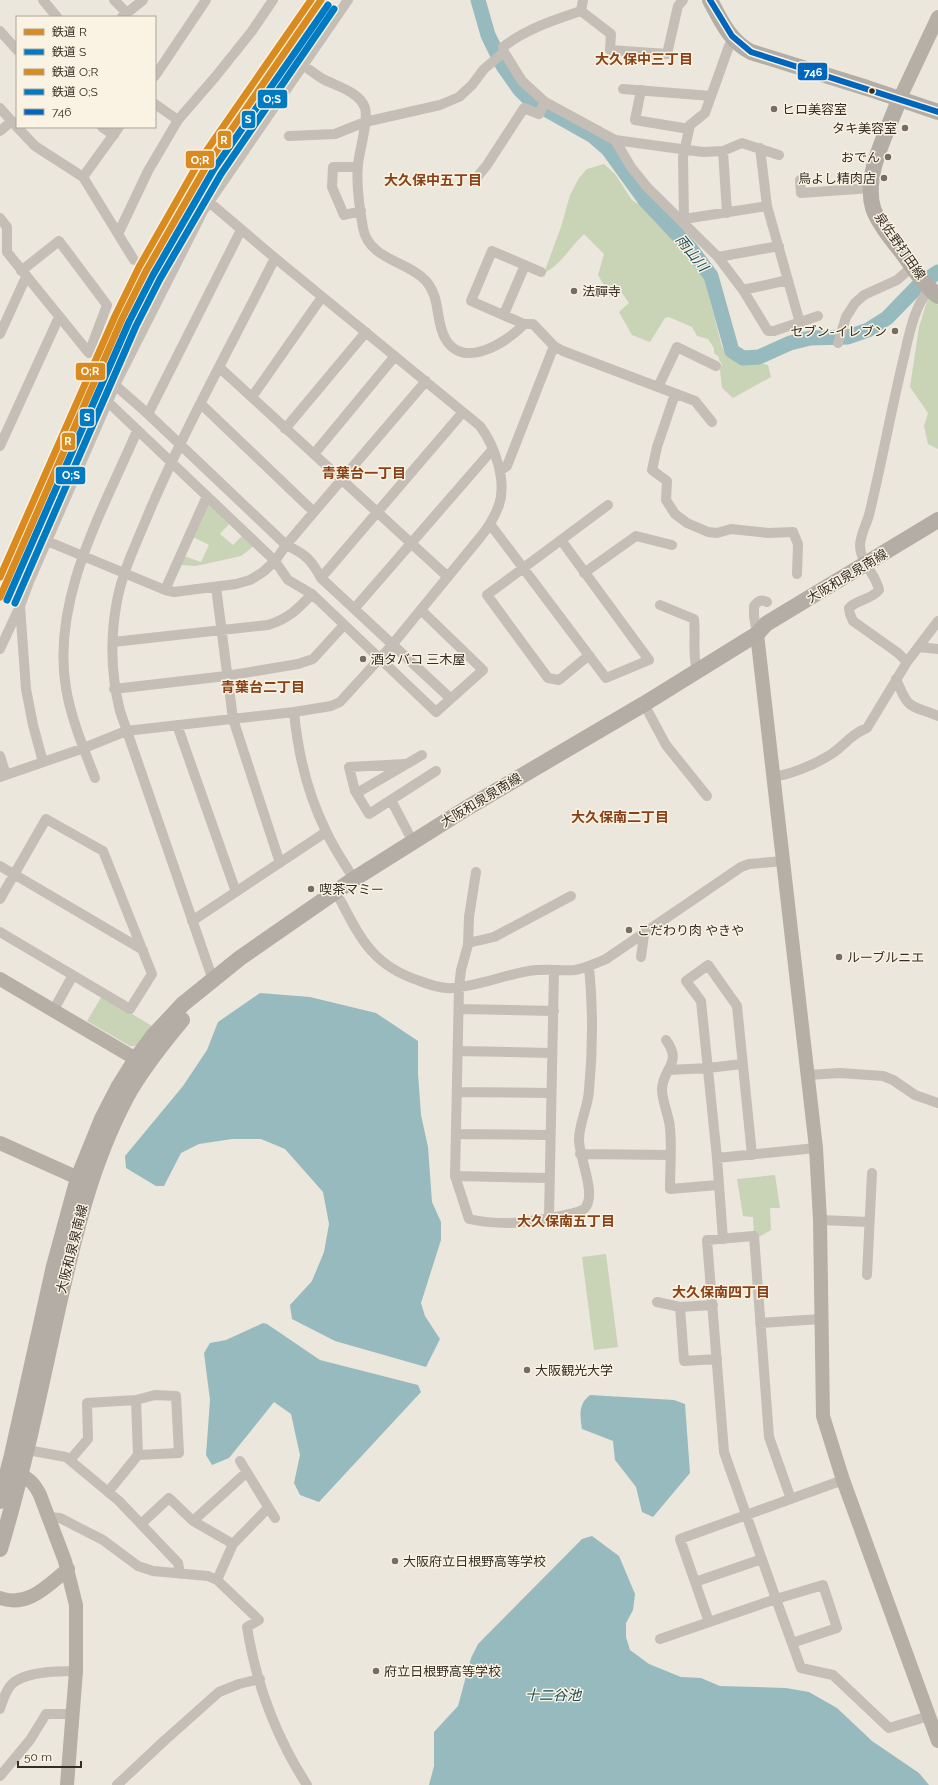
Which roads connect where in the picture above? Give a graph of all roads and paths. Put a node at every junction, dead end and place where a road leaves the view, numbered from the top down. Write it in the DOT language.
graph roads {
  1 [pos="43,0"];
  2 [pos="114,0"];
  3 [pos="144,0"];
  4 [pos="273,0"];
  5 [pos="348,0"];
  6 [pos="583,0"];
  7 [pos="683,0"];
  8 [pos="710,0"];
  9 [pos="201,2"];
  10 [pos="580,11"];
  11 [pos="124,15"];
  12 [pos="56,16"];
  13 [pos="938,17"];
  14 [pos="0,31"];
  15 [pos="734,39"];
  16 [pos="16,49"];
  17 [pos="504,52"];
  18 [pos="303,65"];
  19 [pos="156,74"];
  20 [pos="623,89"];
  21 [pos="641,90"];
  22 [pos="711,96"];
  23 [pos="899,100"];
  24 [pos="545,102"];
  25 [pos="156,105"];
  26 [pos="0,108"];
  27 [pos="938,112"];
  28 [pos="178,120"];
  29 [pos="365,122"];
  30 [pos="16,125"];
  31 [pos="19,128"];
  32 [pos="106,128"];
  33 [pos="689,130"];
  34 [pos="0,131"];
  35 [pos="117,131"];
  36 [pos="289,136"];
  37 [pos="615,140"];
  38 [pos="760,148"];
  39 [pos="684,150"];
  40 [pos="723,151"];
  41 [pos="779,155"];
  42 [pos="357,166"];
  43 [pos="83,177"];
  44 [pos="800,180"];
  45 [pos="472,182"];
  46 [pos="871,188"];
  47 [pos="209,202"];
  48 [pos="767,206"];
  49 [pos="361,211"];
  50 [pos="727,213"];
  51 [pos="0,218"];
  52 [pos="683,220"];
  53 [pos="241,230"];
  54 [pos="118,234"];
  55 [pos="779,246"];
  56 [pos="718,257"];
  57 [pos="274,258"];
  58 [pos="134,260"];
  59 [pos="525,265"];
  60 [pos="542,272"];
  61 [pos="24,274"];
  62 [pos="788,280"];
  63 [pos="925,282"];
  64 [pos="743,290"];
  65 [pos="322,297"];
  66 [pos="504,314"];
  67 [pos="818,316"];
  68 [pos="59,317"];
  69 [pos="800,323"];
  70 [pos="524,324"];
  71 [pos="366,332"];
  72 [pos="0,334"];
  73 [pos="838,343"];
  74 [pos="554,346"];
  75 [pos="395,356"];
  76 [pos="716,366"];
  77 [pos="220,368"];
  78 [pos="426,381"];
  79 [pos="115,385"];
  80 [pos="658,387"];
  81 [pos="675,394"];
  82 [pos="252,397"];
  83 [pos="108,402"];
  84 [pos="200,404"];
  85 [pos="463,412"];
  86 [pos="148,414"];
  87 [pos="712,422"];
  88 [pos="285,429"];
  89 [pos="137,431"];
  90 [pos="181,445"];
  91 [pos="0,446"];
  92 [pos="493,449"];
  93 [pos="314,454"];
  94 [pos="171,462"];
  95 [pos="500,471"];
  96 [pos="342,480"];
  97 [pos="207,496"];
  98 [pos="608,505"];
  99 [pos="314,512"];
  100 [pos="376,512"];
  101 [pos="938,520"];
  102 [pos="490,524"];
  103 [pos="938,533"];
  104 [pos="561,540"];
  105 [pos="47,541"];
  106 [pos="410,543"];
  107 [pos="286,545"];
  108 [pos="672,545"];
  109 [pos="83,556"];
  110 [pos="275,561"];
  111 [pos="524,568"];
  112 [pos="869,569"];
  113 [pos="124,573"];
  114 [pos="584,573"];
  115 [pos="797,574"];
  116 [pos="448,577"];
  117 [pos="321,578"];
  118 [pos="216,588"];
  119 [pos="165,590"];
  120 [pos="312,594"];
  121 [pos="767,602"];
  122 [pos="660,605"];
  123 [pos="20,606"];
  124 [pos="354,609"];
  125 [pos="421,610"];
  126 [pos="938,621"];
  127 [pos="344,625"];
  128 [pos="221,630"];
  129 [pos="758,634"];
  130 [pos="113,642"];
  131 [pos="392,645"];
  132 [pos="918,647"];
  133 [pos="938,649"];
  134 [pos="0,650"];
  135 [pos="588,656"];
  136 [pos="379,658"];
  137 [pos="906,662"];
  138 [pos="697,671"];
  139 [pos="226,676"];
  140 [pos="896,679"];
  141 [pos="114,689"];
  142 [pos="450,698"];
  143 [pos="644,704"];
  144 [pos="294,712"];
  145 [pos="938,716"];
  146 [pos="233,719"];
  147 [pos="177,725"];
  148 [pos="126,731"];
  149 [pos="84,748"];
  150 [pos="422,755"];
  151 [pos="0,756"];
  152 [pos="42,762"];
  153 [pos="405,764"];
  154 [pos="436,771"];
  155 [pos="3,776"];
  156 [pos="774,777"];
  157 [pos="95,778"];
  158 [pos="356,792"];
  159 [pos="707,796"];
  160 [pos="391,800"];
  161 [pos="326,832"];
  162 [pos="413,842"];
  163 [pos="784,861"];
  164 [pos="280,863"];
  165 [pos="0,866"];
  166 [pos="476,872"];
  167 [pos="15,874"];
  168 [pos="354,879"];
  169 [pos="236,892"];
  170 [pos="336,892"];
  171 [pos="571,896"];
  172 [pos="0,899"];
  173 [pos="192,921"];
  174 [pos="0,932"];
  175 [pos="644,935"];
  176 [pos="468,943"];
  177 [pos="143,950"];
  178 [pos="641,957"];
  179 [pos="589,966"];
  180 [pos="554,970"];
  181 [pos="73,975"];
  182 [pos="0,979"];
  183 [pos="213,980"];
  184 [pos="459,987"];
  185 [pos="460,1009"];
  186 [pos="53,1011"];
  187 [pos="554,1011"];
  188 [pos="666,1040"];
  189 [pos="458,1051"];
  190 [pos="552,1053"];
  191 [pos="136,1059"];
  192 [pos="742,1064"];
  193 [pos="708,1068"];
  194 [pos="669,1070"];
  195 [pos="808,1075"];
  196 [pos="458,1092"];
  197 [pos="551,1093"];
  198 [pos="938,1103"];
  199 [pos="456,1134"];
  200 [pos="550,1135"];
  201 [pos="0,1143"];
  202 [pos="816,1148"];
  203 [pos="580,1154"];
  204 [pos="669,1155"];
  205 [pos="752,1155"];
  206 [pos="717,1158"];
  207 [pos="872,1173"];
  208 [pos="455,1176"];
  209 [pos="549,1178"];
  210 [pos="84,1180"];
  211 [pos="718,1186"];
  212 [pos="548,1217"];
  213 [pos="820,1220"];
  214 [pos="869,1222"];
  215 [pos="723,1238"];
  216 [pos="867,1275"];
  217 [pos="657,1302"];
  218 [pos="713,1305"];
  219 [pos="680,1308"];
  220 [pos="821,1319"];
  221 [pos="760,1323"];
  222 [pos="717,1359"];
  223 [pos="136,1400"];
  224 [pos="27,1450"];
  225 [pos="138,1455"];
  226 [pos="70,1460"];
  227 [pos="240,1461"];
  228 [pos="247,1472"];
  229 [pos="21,1475"];
  230 [pos="843,1480"];
  231 [pos="108,1492"];
  232 [pos="791,1499"];
  233 [pos="0,1501"];
  234 [pos="268,1508"];
  235 [pos="746,1515"];
  236 [pos="49,1517"];
  237 [pos="276,1518"];
  238 [pos="193,1521"];
  239 [pos="141,1524"];
  240 [pos="234,1544"];
  241 [pos="0,1549"];
  242 [pos="762,1559"];
  243 [pos="68,1569"];
  244 [pos="180,1574"];
  245 [pos="217,1580"];
  246 [pos="695,1582"];
  247 [pos="0,1598"];
  248 [pos="776,1599"];
  249 [pos="709,1622"];
  250 [pos="660,1639"];
  251 [pos="792,1643"];
  252 [pos="76,1671"];
  253 [pos="260,1679"];
  254 [pos="0,1709"];
  255 [pos="73,1714"];
  256 [pos="929,1716"];
  257 [pos="938,1741"];
  258 [pos="0,1776"];
  259 [pos="67,1785"];
  260 [pos="117,1785"];
  261 [pos="307,1785"];
  1 -- 12 [label="street"];
  2 -- 11 [label="street"];
  3 -- 11 [label="street"];
  4 -- 28 [label="street"];
  5 -- 18 [label="street"];
  6 -- 10 [label="street"];
  7 -- 10 [label="street"];
  8 -- 15 [label="main road"];
  9 -- 19 [label="street"];
  10 -- 17 [label="street"];
  13 -- 23 [label="street"];
  14 -- 16 [label="street"];
  15 -- 22 [label="street"];
  15 -- 23 [label="main road"];
  17 -- 24 [label="street"];
  17 -- 29 [label="street"];
  18 -- 29 [label="street"];
  18 -- 47 [label="street"];
  20 -- 21 [label="street"];
  21 -- 22 [label="street"];
  21 -- 33 [label="street"];
  22 -- 33 [label="street"];
  23 -- 27 [label="main road"];
  23 -- 46 [label="main road, 泉佐野打田線"];
  24 -- 37 [label="street"];
  24 -- 45 [label="street"];
  25 -- 28 [label="street"];
  26 -- 30 [label="street"];
  28 -- 54 [label="street"];
  29 -- 36 [label="street"];
  29 -- 42 [label="street"];
  30 -- 34 [label="street"];
  31 -- 43 [label="street"];
  32 -- 35 [label="street"];
  33 -- 39 [label="street"];
  35 -- 43 [label="street"];
  37 -- 39 [label="street"];
  37 -- 52 [label="street"];
  38 -- 40 [label="street"];
  38 -- 41 [label="street"];
  38 -- 48 [label="street"];
  39 -- 40 [label="street"];
  39 -- 52 [label="street"];
  40 -- 50 [label="street"];
  42 -- 49 [label="street"];
  42 -- 49 [label="street"];
  43 -- 54 [label="street"];
  44 -- 46 [label="street"];
  46 -- 63 [label="main road, 泉佐野打田線"];
  47 -- 53 [label="street"];
  47 -- 79 [label="street"];
  48 -- 50 [label="street"];
  48 -- 55 [label="street"];
  49 -- 70 [label="street"];
  50 -- 52 [label="street"];
  51 -- 61 [label="street"];
  52 -- 56 [label="street"];
  53 -- 57 [label="street"];
  53 -- 86 [label="street"];
  54 -- 58 [label="street"];
  55 -- 56 [label="street"];
  55 -- 62 [label="street"];
  56 -- 64 [label="street"];
  57 -- 65 [label="street"];
  57 -- 77 [label="street"];
  59 -- 60 [label="street"];
  59 -- 66 [label="street"];
  59 -- 66 [label="street"];
  61 -- 68 [label="street"];
  61 -- 68 [label="street"];
  61 -- 72 [label="street"];
  62 -- 64 [label="street"];
  62 -- 69 [label="street"];
  63 -- 73 [label="street"];
  63 -- 112 [label="street"];
  64 -- 69 [label="street"];
  65 -- 71 [label="street"];
  65 -- 82 [label="street"];
  66 -- 70 [label="street"];
  67 -- 69 [label="street"];
  68 -- 91 [label="street"];
  70 -- 74 [label="street"];
  71 -- 75 [label="street"];
  71 -- 88 [label="street"];
  74 -- 80 [label="street"];
  74 -- 95 [label="street"];
  75 -- 78 [label="street"];
  75 -- 93 [label="street"];
  76 -- 80 [label="street"];
  77 -- 82 [label="street"];
  77 -- 84 [label="street"];
  78 -- 85 [label="street"];
  78 -- 96 [label="street"];
  79 -- 83 [label="street"];
  79 -- 86 [label="street"];
  80 -- 81 [label="street"];
  81 -- 87 [label="street"];
  81 -- 115 [label="street"];
  82 -- 88 [label="street"];
  83 -- 89 [label="street"];
  83 -- 105 [label="street"];
  84 -- 90 [label="street"];
  84 -- 99 [label="street"];
  85 -- 92 [label="street"];
  85 -- 100 [label="street"];
  86 -- 90 [label="street"];
  88 -- 93 [label="street"];
  89 -- 94 [label="street"];
  89 -- 109 [label="street"];
  90 -- 94 [label="street"];
  90 -- 107 [label="street"];
  92 -- 95 [label="street"];
  92 -- 106 [label="street"];
  93 -- 96 [label="street"];
  94 -- 97 [label="street"];
  94 -- 113 [label="street"];
  95 -- 102 [label="street"];
  96 -- 99 [label="street"];
  96 -- 100 [label="street"];
  97 -- 110 [label="street"];
  97 -- 119 [label="street"];
  98 -- 104 [label="street"];
  99 -- 107 [label="street"];
  100 -- 106 [label="street"];
  100 -- 117 [label="street"];
  101 -- 112 [label="main road, 大阪和泉泉南線"];
  102 -- 111 [label="street"];
  102 -- 116 [label="street"];
  103 -- 112 [label="main road, 大阪和泉泉南線"];
  104 -- 111 [label="street"];
  104 -- 114 [label="street"];
  105 -- 109 [label="street"];
  105 -- 123 [label="street"];
  106 -- 116 [label="street"];
  106 -- 124 [label="street"];
  107 -- 110 [label="street"];
  107 -- 117 [label="street"];
  108 -- 114 [label="street"];
  109 -- 113 [label="street"];
  109 -- 149 [label="street"];
  110 -- 118 [label="street"];
  110 -- 120 [label="street"];
  111 -- 135 [label="street"];
  111 -- 135 [label="street"];
  112 -- 129 [label="main road, 大阪和泉泉南線"];
  112 -- 137 [label="street"];
  113 -- 119 [label="street"];
  113 -- 130 [label="street"];
  114 -- 135 [label="street"];
  116 -- 125 [label="street"];
  117 -- 124 [label="street"];
  118 -- 119 [label="street"];
  118 -- 128 [label="street"];
  120 -- 127 [label="street"];
  120 -- 128 [label="street"];
  121 -- 129 [label="street"];
  122 -- 138 [label="street"];
  123 -- 134 [label="street"];
  123 -- 152 [label="street"];
  124 -- 131 [label="street"];
  125 -- 131 [label="street"];
  125 -- 142 [label="street"];
  126 -- 132 [label="street"];
  127 -- 136 [label="street"];
  127 -- 139 [label="street"];
  128 -- 130 [label="street"];
  128 -- 139 [label="street"];
  129 -- 138 [label="main road, 大阪和泉泉南線"];
  129 -- 156 [label="street"];
  130 -- 141 [label="street"];
  131 -- 136 [label="street"];
  131 -- 142 [label="street"];
  132 -- 133 [label="street"];
  132 -- 137 [label="street"];
  136 -- 142 [label="street"];
  136 -- 144 [label="street"];
  137 -- 140 [label="street"];
  138 -- 143 [label="main road, 大阪和泉泉南線"];
  139 -- 141 [label="street"];
  139 -- 146 [label="street"];
  140 -- 145 [label="street"];
  140 -- 156 [label="street"];
  141 -- 148 [label="street"];
  143 -- 159 [label="street"];
  143 -- 162 [label="main road, 大阪和泉泉南線"];
  144 -- 146 [label="street"];
  144 -- 161 [label="street"];
  146 -- 147 [label="street"];
  146 -- 164 [label="street"];
  147 -- 148 [label="street"];
  147 -- 169 [label="street"];
  148 -- 149 [label="street"];
  148 -- 173 [label="street"];
  149 -- 152 [label="street"];
  149 -- 157 [label="street"];
  150 -- 153 [label="street"];
  151 -- 155 [label="street"];
  152 -- 155 [label="street"];
  153 -- 158 [label="street"];
  153 -- 158 [label="street"];
  154 -- 160 [label="street"];
  156 -- 163 [label="street"];
  158 -- 160 [label="street"];
  160 -- 162 [label="street"];
  161 -- 164 [label="street"];
  161 -- 168 [label="street"];
  162 -- 168 [label="main road, 大阪和泉泉南線"];
  163 -- 175 [label="street"];
  163 -- 195 [label="street"];
  164 -- 169 [label="street"];
  165 -- 167 [label="street"];
  166 -- 176 [label="street"];
  167 -- 172 [label="street"];
  167 -- 177 [label="street"];
  167 -- 177 [label="street"];
  168 -- 170 [label="main road, 大阪和泉泉南線"];
  169 -- 173 [label="street"];
  170 -- 183 [label="main road, 大阪和泉泉南線"];
  170 -- 184 [label="street"];
  171 -- 176 [label="street"];
  173 -- 183 [label="street"];
  174 -- 181 [label="street"];
  175 -- 178 [label="street"];
  175 -- 179 [label="street"];
  176 -- 184 [label="street"];
  177 -- 181 [label="street"];
  179 -- 180 [label="street"];
  179 -- 203 [label="street"];
  180 -- 184 [label="street"];
  180 -- 187 [label="street"];
  181 -- 186 [label="street"];
  182 -- 186 [label="street"];
  183 -- 191 [label="main road, 大阪和泉泉南線"];
  183 -- 210 [label="main road, 大阪和泉泉南線"];
  184 -- 185 [label="street"];
  185 -- 187 [label="street"];
  185 -- 189 [label="street"];
  186 -- 191 [label="street"];
  187 -- 190 [label="street"];
  188 -- 194 [label="street"];
  189 -- 190 [label="street"];
  189 -- 196 [label="street"];
  190 -- 197 [label="street"];
  191 -- 210 [label="main road, 大阪和泉泉南線"];
  192 -- 193 [label="street"];
  192 -- 193 [label="street"];
  192 -- 205 [label="street"];
  193 -- 194 [label="street"];
  193 -- 206 [label="street"];
  194 -- 204 [label="street"];
  195 -- 198 [label="street"];
  195 -- 202 [label="street"];
  196 -- 197 [label="street"];
  196 -- 199 [label="street"];
  197 -- 200 [label="street"];
  199 -- 200 [label="street"];
  199 -- 208 [label="street"];
  200 -- 209 [label="street"];
  201 -- 210 [label="street"];
  202 -- 205 [label="street"];
  202 -- 213 [label="street"];
  203 -- 204 [label="street"];
  203 -- 212 [label="street"];
  204 -- 211 [label="street"];
  205 -- 206 [label="street"];
  206 -- 211 [label="street"];
  207 -- 214 [label="street"];
  208 -- 209 [label="street"];
  208 -- 212 [label="street"];
  209 -- 212 [label="street"];
  210 -- 224 [label="main road, 大阪和泉泉南線"];
  210 -- 233 [label="main road, 大阪和泉泉南線"];
  211 -- 215 [label="street"];
  213 -- 214 [label="street"];
  213 -- 220 [label="street"];
  214 -- 216 [label="street"];
  215 -- 218 [label="street"];
  215 -- 221 [label="street"];
  217 -- 219 [label="street"];
  218 -- 219 [label="street"];
  218 -- 222 [label="street"];
  219 -- 222 [label="street"];
  220 -- 221 [label="street"];
  220 -- 230 [label="street"];
  221 -- 232 [label="street"];
  222 -- 235 [label="street"];
  223 -- 225 [label="street"];
  223 -- 225 [label="street"];
  223 -- 226 [label="street"];
  224 -- 226 [label="street"];
  224 -- 229 [label="main road, 大阪和泉泉南線"];
  225 -- 231 [label="street"];
  226 -- 231 [label="street"];
  227 -- 228 [label="street"];
  228 -- 234 [label="street"];
  228 -- 238 [label="street"];
  229 -- 236 [label="street"];
  229 -- 241 [label="main road, 大阪和泉泉南線"];
  230 -- 232 [label="street"];
  230 -- 256 [label="street"];
  231 -- 239 [label="street"];
  232 -- 235 [label="street"];
  234 -- 237 [label="street"];
  234 -- 240 [label="street"];
  235 -- 242 [label="street"];
  235 -- 246 [label="street"];
  236 -- 243 [label="street"];
  236 -- 244 [label="street"];
  238 -- 239 [label="street"];
  238 -- 240 [label="street"];
  239 -- 244 [label="street"];
  240 -- 245 [label="street"];
  242 -- 246 [label="street"];
  242 -- 248 [label="street"];
  243 -- 247 [label="street"];
  243 -- 252 [label="street"];
  244 -- 245 [label="street"];
  245 -- 253 [label="street"];
  246 -- 249 [label="street"];
  248 -- 249 [label="street"];
  248 -- 251 [label="street"];
  248 -- 251 [label="street"];
  249 -- 250 [label="street"];
  251 -- 256 [label="street"];
  252 -- 254 [label="street"];
  252 -- 255 [label="street"];
  253 -- 260 [label="street"];
  253 -- 261 [label="street"];
  255 -- 258 [label="street"];
  255 -- 259 [label="street"];
  256 -- 257 [label="street"];
}
